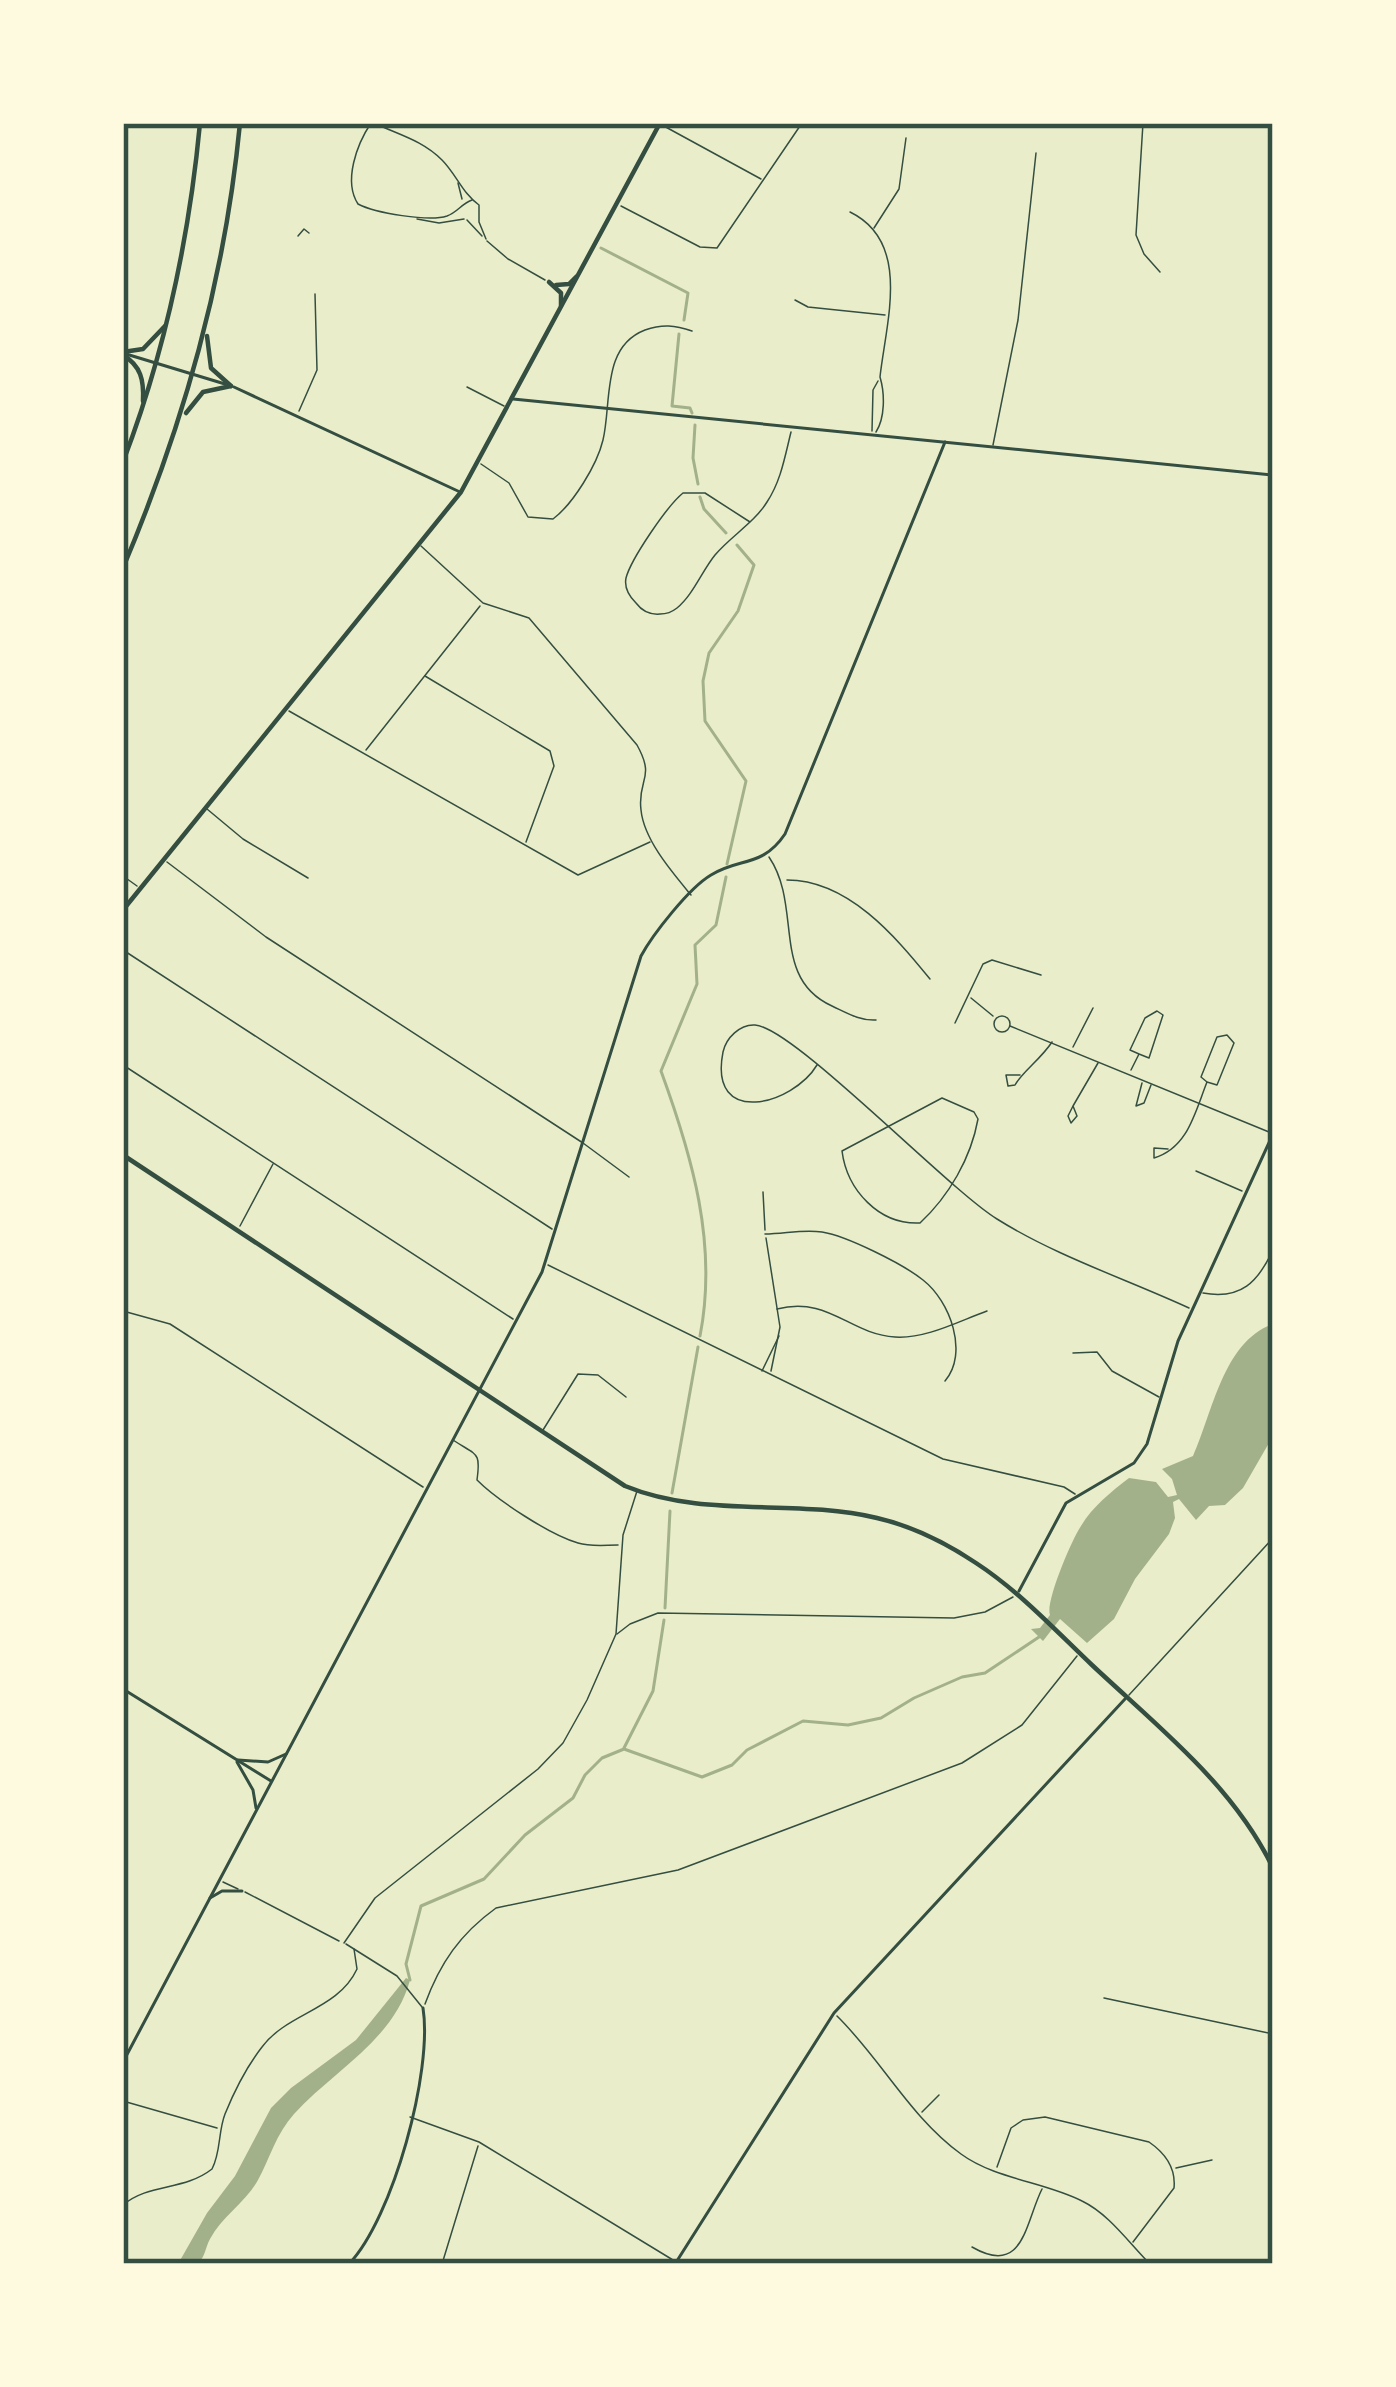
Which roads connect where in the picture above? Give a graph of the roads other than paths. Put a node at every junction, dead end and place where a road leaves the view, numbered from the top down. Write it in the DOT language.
graph roads {
  1 [pos="200,123"];
  2 [pos="240,123"];
  3 [pos="372,123"];
  4 [pos="660,123"];
  5 [pos="802,123"];
  6 [pos="1143,123"];
  7 [pos="1231,124"];
  8 [pos="1241,125"];
  9 [pos="906,137"];
  10 [pos="1036,153"];
  11 [pos="457,179"];
  12 [pos="764,181"];
  13 [pos="472,200"];
  14 [pos="617,204"];
  15 [pos="462,205"];
  16 [pos="850,212"];
  17 [pos="413,216"];
  18 [pos="478,216"];
  19 [pos="465,219"];
  20 [pos="874,228"];
  21 [pos="298,236"];
  22 [pos="486,239"];
  23 [pos="307,240"];
  24 [pos="580,272"];
  25 [pos="1160,272"];
  26 [pos="552,283"];
  27 [pos="570,292"];
  28 [pos="315,294"];
  29 [pos="795,301"];
  30 [pos="560,310"];
  31 [pos="886,315"];
  32 [pos="168,321"];
  33 [pos="207,329"];
  34 [pos="692,331"];
  35 [pos="123,353"];
  36 [pos="158,362"];
  37 [pos="195,374"];
  38 [pos="880,377"];
  39 [pos="231,386"];
  40 [pos="467,386"];
  41 [pos="513,399"];
  42 [pos="508,408"];
  43 [pos="607,408"];
  44 [pos="142,413"];
  45 [pos="297,415"];
  46 [pos="180,423"];
  47 [pos="792,428"];
  48 [pos="874,435"];
  49 [pos="945,442"];
  50 [pos="993,447"];
  51 [pos="123,462"];
  52 [pos="478,463"];
  53 [pos="1273,475"];
  54 [pos="461,492"];
  55 [pos="749,522"];
  56 [pos="421,546"];
  57 [pos="123,568"];
  58 [pos="483,603"];
  59 [pos="425,676"];
  60 [pos="286,710"];
  61 [pos="363,754"];
  62 [pos="207,809"];
  63 [pos="653,840"];
  64 [pos="524,846"];
  65 [pos="767,854"];
  66 [pos="165,860"];
  67 [pos="123,876"];
  68 [pos="308,878"];
  69 [pos="783,880"];
  70 [pos="140,889"];
  71 [pos="691,895"];
  72 [pos="123,910"];
  73 [pos="123,950"];
  74 [pos="1041,975"];
  75 [pos="930,979"];
  76 [pos="969,997"];
  77 [pos="1093,1008"];
  78 [pos="996,1019"];
  79 [pos="876,1020"];
  80 [pos="955,1023"];
  81 [pos="1010,1026"];
  82 [pos="1052,1041"];
  83 [pos="1072,1050"];
  84 [pos="1139,1054"];
  85 [pos="1099,1061"];
  86 [pos="123,1065"];
  87 [pos="817,1065"];
  88 [pos="1130,1074"];
  89 [pos="1020,1075"];
  90 [pos="1144,1080"];
  91 [pos="1207,1082"];
  92 [pos="1152,1083"];
  93 [pos="1198,1102"];
  94 [pos="1073,1106"];
  95 [pos="886,1128"];
  96 [pos="1273,1134"];
  97 [pos="583,1143"];
  98 [pos="1168,1149"];
  99 [pos="123,1155"];
  100 [pos="274,1163"];
  101 [pos="1196,1171"];
  102 [pos="628,1177"];
  103 [pos="951,1186"];
  104 [pos="763,1192"];
  105 [pos="1246,1193"];
  106 [pos="238,1229"];
  107 [pos="556,1232"];
  108 [pos="765,1234"];
  109 [pos="1273,1250"];
  110 [pos="545,1264"];
  111 [pos="1200,1292"];
  112 [pos="777,1309"];
  113 [pos="1192,1309"];
  114 [pos="123,1311"];
  115 [pos="987,1311"];
  116 [pos="516,1322"];
  117 [pos="950,1324"];
  118 [pos="780,1332"];
  119 [pos="1073,1353"];
  120 [pos="762,1371"];
  121 [pos="770,1376"];
  122 [pos="945,1381"];
  123 [pos="478,1392"];
  124 [pos="626,1397"];
  125 [pos="1159,1397"];
  126 [pos="541,1433"];
  127 [pos="452,1440"];
  128 [pos="426,1490"];
  129 [pos="637,1492"];
  130 [pos="1075,1494"];
  131 [pos="1273,1538"];
  132 [pos="622,1545"];
  133 [pos="1016,1594"];
  134 [pos="616,1634"];
  135 [pos="1079,1653"];
  136 [pos="123,1689"];
  137 [pos="1127,1697"];
  138 [pos="288,1753"];
  139 [pos="237,1760"];
  140 [pos="272,1782"];
  141 [pos="257,1811"];
  142 [pos="1273,1868"];
  143 [pos="220,1880"];
  144 [pos="242,1891"];
  145 [pos="209,1900"];
  146 [pos="344,1943"];
  147 [pos="355,1948"];
  148 [pos="1104,1998"];
  149 [pos="423,2008"];
  150 [pos="834,2013"];
  151 [pos="1273,2034"];
  152 [pos="123,2062"];
  153 [pos="939,2095"];
  154 [pos="123,2101"];
  155 [pos="920,2115"];
  156 [pos="410,2117"];
  157 [pos="221,2129"];
  158 [pos="479,2142"];
  159 [pos="1212,2161"];
  160 [pos="1172,2169"];
  161 [pos="996,2170"];
  162 [pos="1043,2186"];
  163 [pos="123,2205"];
  164 [pos="1130,2244"];
  165 [pos="972,2247"];
  166 [pos="676,2263"];
  167 [pos="349,2264"];
  168 [pos="442,2264"];
  169 [pos="1150,2264"];
  1 -- 32 [label="main road"];
  2 -- 33 [label="main road"];
  3 -- 11 [label="street"];
  3 -- 17 [label="street"];
  4 -- 12 [label="street"];
  4 -- 14 [label="main road"];
  5 -- 12 [label="street"];
  6 -- 25 [label="street"];
  7 -- 8 [label="street"];
  9 -- 20 [label="street"];
  10 -- 50 [label="street"];
  11 -- 13 [label="street"];
  11 -- 15 [label="street"];
  12 -- 14 [label="street"];
  13 -- 15 [label="street"];
  13 -- 18 [label="street"];
  14 -- 24 [label="main road"];
  15 -- 17 [label="street"];
  15 -- 19 [label="street"];
  16 -- 20 [label="street"];
  17 -- 19 [label="street"];
  18 -- 19 [label="street"];
  18 -- 22 [label="street"];
  19 -- 22 [label="street"];
  20 -- 31 [label="street"];
  21 -- 23 [label="street"];
  22 -- 26 [label="street"];
  24 -- 26 [label="main road"];
  24 -- 27 [label="main road"];
  26 -- 27 [label="street"];
  26 -- 30 [label="main road"];
  27 -- 30 [label="main road"];
  28 -- 45 [label="street"];
  29 -- 31 [label="street"];
  30 -- 41 [label="main road"];
  31 -- 38 [label="street"];
  32 -- 35 [label="main road"];
  32 -- 36 [label="main road"];
  33 -- 37 [label="main road"];
  33 -- 39 [label="main road"];
  34 -- 43 [label="street"];
  35 -- 36 [label="street"];
  35 -- 44 [label="main road"];
  36 -- 37 [label="street"];
  36 -- 44 [label="main road"];
  37 -- 39 [label="street"];
  37 -- 46 [label="main road"];
  38 -- 48 [label="street"];
  38 -- 48 [label="street"];
  39 -- 45 [label="street"];
  39 -- 46 [label="main road"];
  40 -- 42 [label="street"];
  41 -- 42 [label="main road"];
  41 -- 43 [label="street"];
  42 -- 52 [label="main road"];
  43 -- 47 [label="street"];
  43 -- 52 [label="street"];
  44 -- 51 [label="main road"];
  45 -- 54 [label="street"];
  46 -- 57 [label="main road"];
  47 -- 48 [label="street"];
  47 -- 55 [label="street"];
  48 -- 49 [label="street"];
  49 -- 50 [label="street"];
  49 -- 65 [label="street"];
  50 -- 53 [label="street"];
  52 -- 54 [label="main road"];
  54 -- 56 [label="main road"];
  55 -- 55 [label="street"];
  56 -- 58 [label="street"];
  56 -- 60 [label="main road"];
  58 -- 59 [label="street"];
  58 -- 63 [label="street"];
  59 -- 61 [label="street"];
  59 -- 64 [label="street"];
  60 -- 61 [label="street"];
  60 -- 62 [label="main road"];
  61 -- 64 [label="street"];
  62 -- 66 [label="main road"];
  62 -- 68 [label="street"];
  63 -- 64 [label="street"];
  63 -- 71 [label="street"];
  65 -- 69 [label="street"];
  65 -- 71 [label="street"];
  66 -- 70 [label="main road"];
  66 -- 97 [label="street"];
  67 -- 70 [label="street"];
  69 -- 75 [label="street"];
  69 -- 79 [label="street"];
  70 -- 72 [label="main road"];
  71 -- 97 [label="street"];
  73 -- 107 [label="street"];
  74 -- 76 [label="street"];
  76 -- 78 [label="street"];
  76 -- 80 [label="street"];
  77 -- 83 [label="street"];
  78 -- 81 [label="street"];
  78 -- 81 [label="street"];
  81 -- 82 [label="street"];
  82 -- 83 [label="street"];
  82 -- 89 [label="street"];
  83 -- 85 [label="street"];
  84 -- 84 [label="street"];
  84 -- 88 [label="street"];
  85 -- 88 [label="street"];
  85 -- 94 [label="street"];
  86 -- 100 [label="street"];
  87 -- 87 [label="street"];
  87 -- 95 [label="street"];
  88 -- 90 [label="street"];
  90 -- 92 [label="street"];
  90 -- 92 [label="street"];
  91 -- 91 [label="street"];
  91 -- 93 [label="street"];
  92 -- 93 [label="street"];
  93 -- 96 [label="street"];
  93 -- 98 [label="street"];
  95 -- 103 [label="street"];
  95 -- 103 [label="street"];
  95 -- 103 [label="street"];
  96 -- 105 [label="street"];
  97 -- 102 [label="street"];
  97 -- 107 [label="street"];
  99 -- 106 [label="main road"];
  100 -- 106 [label="street"];
  100 -- 116 [label="street"];
  101 -- 105 [label="street"];
  103 -- 113 [label="street"];
  104 -- 108 [label="street"];
  105 -- 111 [label="street"];
  106 -- 123 [label="main road"];
  107 -- 110 [label="street"];
  108 -- 112 [label="street"];
  108 -- 117 [label="street"];
  109 -- 111 [label="street"];
  110 -- 116 [label="street"];
  110 -- 120 [label="street"];
  111 -- 113 [label="street"];
  112 -- 117 [label="street"];
  112 -- 118 [label="street"];
  113 -- 125 [label="street"];
  114 -- 128 [label="street"];
  115 -- 117 [label="street"];
  116 -- 123 [label="street"];
  117 -- 122 [label="street"];
  118 -- 120 [label="street"];
  118 -- 121 [label="street"];
  119 -- 125 [label="street"];
  120 -- 121 [label="street"];
  121 -- 130 [label="street"];
  123 -- 126 [label="main road"];
  123 -- 127 [label="street"];
  124 -- 126 [label="street"];
  125 -- 130 [label="street"];
  126 -- 129 [label="main road"];
  127 -- 128 [label="street"];
  127 -- 132 [label="street"];
  128 -- 138 [label="street"];
  129 -- 132 [label="street"];
  129 -- 133 [label="main road"];
  130 -- 133 [label="street"];
  131 -- 137 [label="street"];
  132 -- 134 [label="street"];
  133 -- 134 [label="street"];
  133 -- 135 [label="main road"];
  134 -- 146 [label="street"];
  135 -- 137 [label="main road"];
  135 -- 149 [label="street"];
  136 -- 139 [label="street"];
  137 -- 142 [label="main road"];
  137 -- 150 [label="street"];
  138 -- 139 [label="street"];
  138 -- 140 [label="street"];
  139 -- 140 [label="street"];
  139 -- 141 [label="street"];
  140 -- 141 [label="street"];
  141 -- 143 [label="street"];
  143 -- 144 [label="street"];
  143 -- 145 [label="street"];
  144 -- 145 [label="street"];
  144 -- 146 [label="street"];
  145 -- 152 [label="street"];
  146 -- 147 [label="street"];
  147 -- 149 [label="street"];
  147 -- 157 [label="street"];
  148 -- 151 [label="street"];
  149 -- 156 [label="street"];
  150 -- 155 [label="street"];
  150 -- 166 [label="street"];
  153 -- 155 [label="street"];
  154 -- 157 [label="street"];
  155 -- 161 [label="street"];
  156 -- 158 [label="street"];
  156 -- 167 [label="street"];
  157 -- 163 [label="street"];
  158 -- 166 [label="street"];
  158 -- 168 [label="street"];
  159 -- 160 [label="street"];
  160 -- 161 [label="street"];
  160 -- 164 [label="street"];
  161 -- 162 [label="street"];
  162 -- 164 [label="street"];
  162 -- 165 [label="street"];
  164 -- 169 [label="street"];
}
